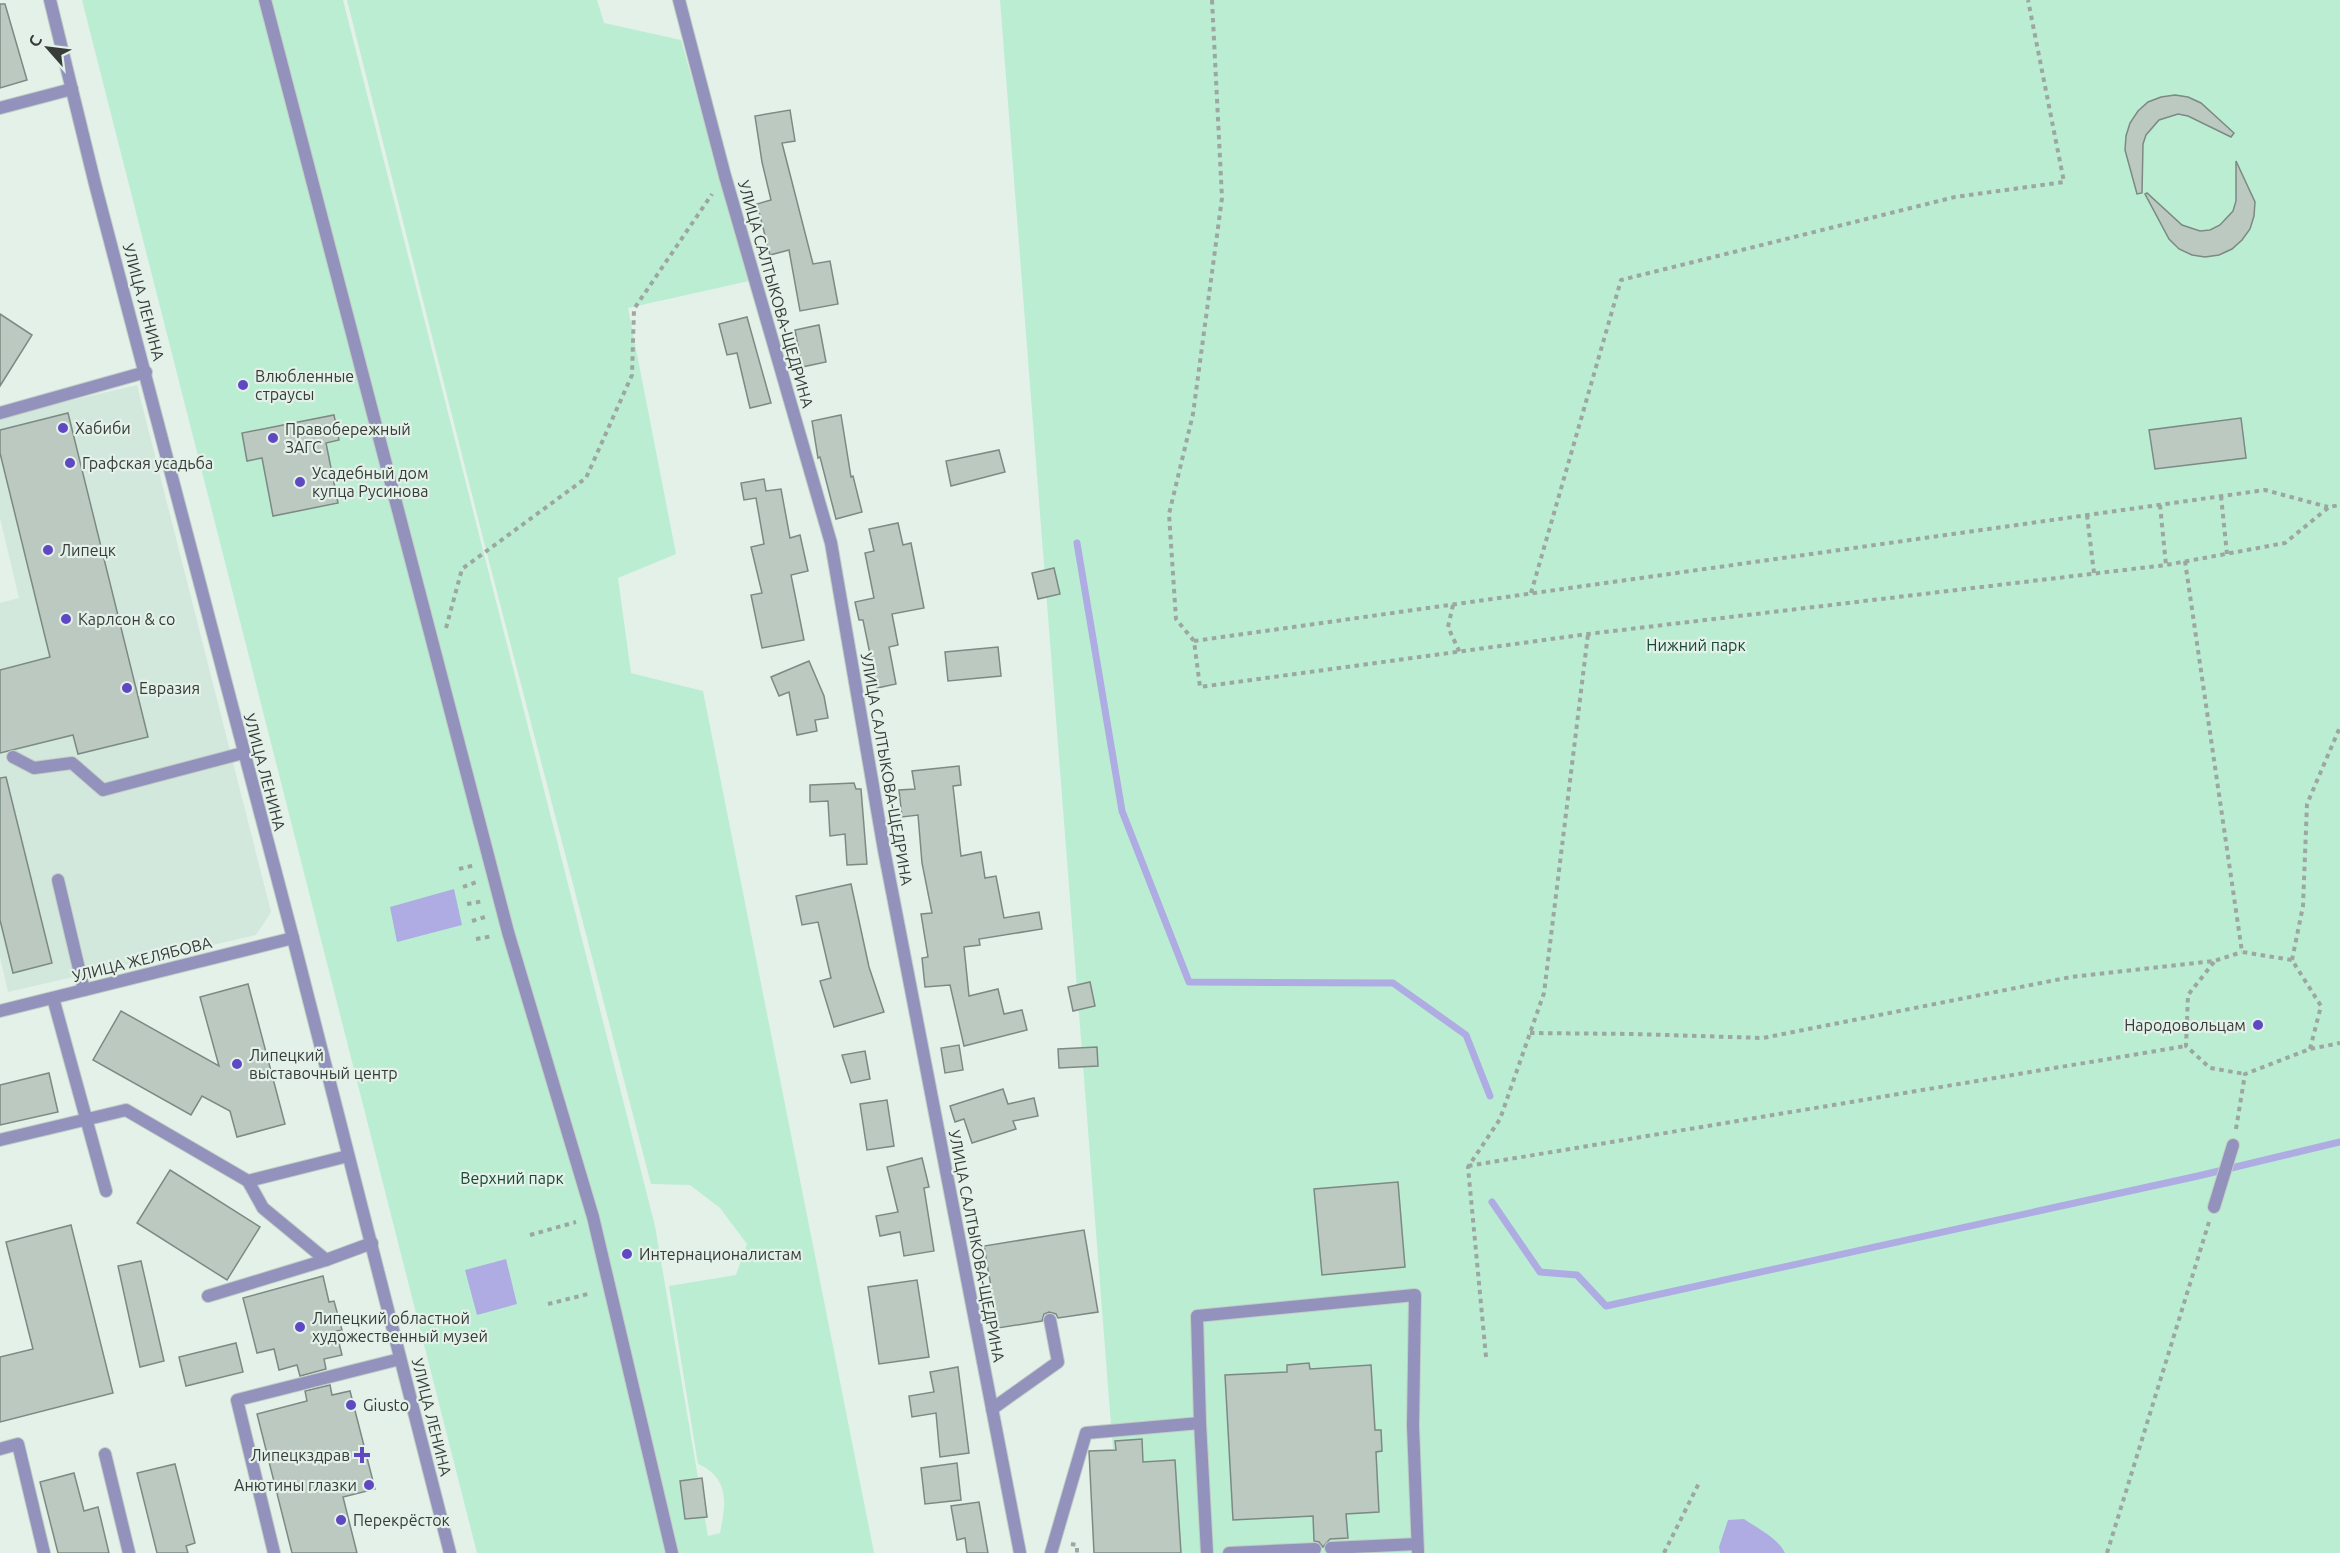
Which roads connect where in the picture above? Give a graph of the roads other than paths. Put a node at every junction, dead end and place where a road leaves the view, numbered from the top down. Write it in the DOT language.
graph roads {
  1 [pos="50,0"];
  2 [pos="265,0"];
  3 [pos="679,0"];
  4 [pos="72,89"];
  5 [pos="0,108"];
  6 [pos="146,372"];
  7 [pos="0,412"];
  8 [pos="243,753"];
  9 [pos="13,757"];
  10 [pos="58,880"];
  11 [pos="293,938"];
  12 [pos="84,990"];
  13 [pos="53,998"];
  14 [pos="0,1011"];
  15 [pos="88,1119"];
  16 [pos="0,1140"];
  17 [pos="2234,1145"];
  18 [pos="348,1156"];
  19 [pos="248,1181"];
  20 [pos="106,1191"];
  21 [pos="2214,1207"];
  22 [pos="372,1243"];
  23 [pos="326,1260"];
  24 [pos="208,1296"];
  25 [pos="1050,1320"];
  26 [pos="400,1359"];
  27 [pos="992,1409"];
  28 [pos="1200,1423"];
  29 [pos="0,1449"];
  30 [pos="105,1454"];
  31 [pos="1331,1548"];
  32 [pos="1418,1548"];
  33 [pos="1315,1549"];
  34 [pos="44,1553"];
  35 [pos="129,1553"];
  36 [pos="274,1553"];
  37 [pos="450,1553"];
  38 [pos="672,1553"];
  39 [pos="1020,1553"];
  40 [pos="1051,1553"];
  41 [pos="1207,1553"];
  42 [pos="1229,1553"];
  1 -- 4 [label="street, УЛИЦА ЛЕНИНА"];
  2 -- 38 [label="street"];
  3 -- 27 [label="street, УЛИЦА САЛТЫКОВА-ЩЕДРИНА"];
  4 -- 5 [label="street"];
  4 -- 6 [label="street, УЛИЦА ЛЕНИНА"];
  6 -- 7 [label="street"];
  6 -- 8 [label="street, УЛИЦА ЛЕНИНА"];
  8 -- 9 [label="street"];
  8 -- 11 [label="street, УЛИЦА ЛЕНИНА"];
  10 -- 12 [label="street"];
  11 -- 12 [label="street, УЛИЦА ЖЕЛЯБОВА"];
  11 -- 18 [label="street, УЛИЦА ЛЕНИНА"];
  12 -- 13 [label="street, УЛИЦА ЖЕЛЯБОВА"];
  13 -- 14 [label="street, УЛИЦА ЖЕЛЯБОВА"];
  13 -- 15 [label="street"];
  15 -- 16 [label="street"];
  15 -- 19 [label="street"];
  15 -- 20 [label="street"];
  17 -- 21 [label="street"];
  18 -- 19 [label="street"];
  18 -- 22 [label="street, УЛИЦА ЛЕНИНА"];
  19 -- 23 [label="street"];
  22 -- 23 [label="street"];
  22 -- 26 [label="street, УЛИЦА ЛЕНИНА"];
  23 -- 24 [label="street"];
  25 -- 27 [label="street"];
  26 -- 36 [label="street"];
  26 -- 37 [label="street, УЛИЦА ЛЕНИНА"];
  27 -- 39 [label="street, УЛИЦА САЛТЫКОВА-ЩЕДРИНА"];
  28 -- 32 [label="street"];
  28 -- 40 [label="street"];
  28 -- 41 [label="street"];
  29 -- 34 [label="street"];
  30 -- 35 [label="street"];
  31 -- 32 [label="street"];
  33 -- 42 [label="street"];
}
